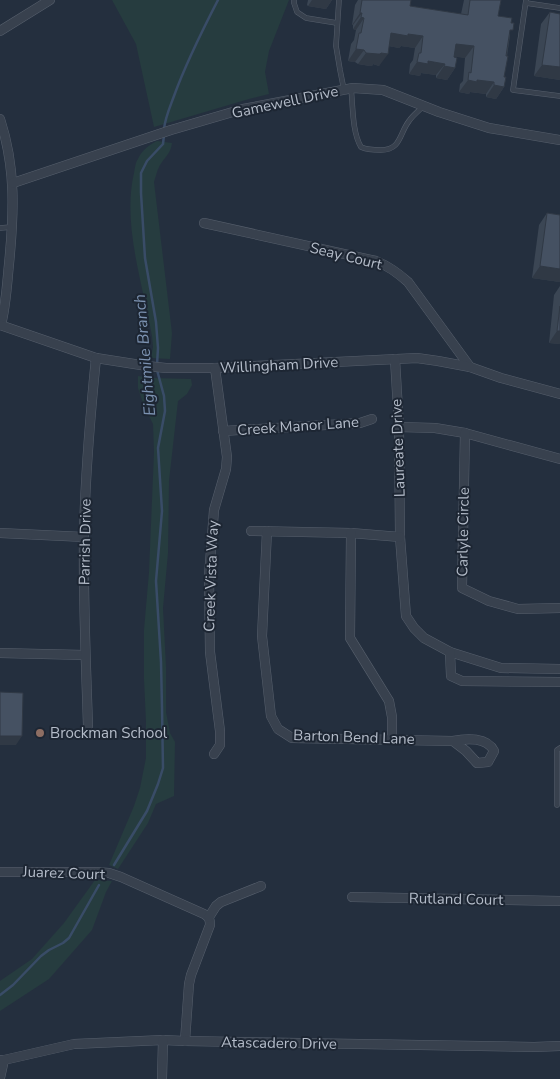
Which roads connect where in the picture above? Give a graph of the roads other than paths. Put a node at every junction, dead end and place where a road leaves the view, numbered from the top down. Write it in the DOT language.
graph roads {
  1 [pos="50,0"];
  2 [pos="294,0"];
  3 [pos="339,0"];
  4 [pos="526,2"];
  5 [pos="560,8"];
  6 [pos="337,23"];
  7 [pos="0,31"];
  8 [pos="348,89"];
  9 [pos="560,96"];
  10 [pos="424,106"];
  11 [pos="0,119"];
  12 [pos="560,140"];
  13 [pos="13,183"];
  14 [pos="204,223"];
  15 [pos="12,227"];
  16 [pos="0,228"];
  17 [pos="1,325"];
  18 [pos="96,358"];
  19 [pos="395,360"];
  20 [pos="470,367"];
  21 [pos="215,368"];
  22 [pos="560,394"];
  23 [pos="372,419"];
  24 [pos="399,427"];
  25 [pos="223,431"];
  26 [pos="465,433"];
  27 [pos="560,459"];
  28 [pos="251,531"];
  29 [pos="267,531"];
  30 [pos="351,532"];
  31 [pos="0,533"];
  32 [pos="400,536"];
  33 [pos="84,537"];
  34 [pos="560,608"];
  35 [pos="450,652"];
  36 [pos="0,653"];
  37 [pos="85,655"];
  38 [pos="560,669"];
  39 [pos="560,682"];
  40 [pos="88,726"];
  41 [pos="392,740"];
  42 [pos="453,741"];
  43 [pos="560,748"];
  44 [pos="214,754"];
  45 [pos="557,805"];
  46 [pos="0,872"];
  47 [pos="261,886"];
  48 [pos="352,897"];
  49 [pos="560,901"];
  50 [pos="209,917"];
  51 [pos="163,1040"];
  52 [pos="185,1041"];
  53 [pos="560,1046"];
  54 [pos="2,1060"];
  55 [pos="0,1078"];
  56 [pos="162,1079"];
  1 -- 7 [label="street"];
  2 -- 6 [label="lane"];
  3 -- 6 [label="lane"];
  4 -- 5 [label="lane"];
  4 -- 9 [label="lane"];
  6 -- 8 [label="lane"];
  8 -- 10 [label="street, Gamewell Drive"];
  8 -- 10 [label="lane"];
  8 -- 13 [label="street, Gamewell Drive"];
  10 -- 12 [label="street, Gamewell Drive"];
  11 -- 13 [label="street"];
  13 -- 15 [label="street"];
  14 -- 20 [label="street, Seay Court"];
  15 -- 16 [label="lane"];
  15 -- 17 [label="street"];
  17 -- 18 [label="street, Willingham Drive"];
  18 -- 21 [label="street, Willingham Drive"];
  18 -- 33 [label="street, Parrish Drive"];
  19 -- 20 [label="street, Willingham Drive"];
  19 -- 21 [label="street, Willingham Drive"];
  19 -- 24 [label="street, Laureate Drive"];
  20 -- 22 [label="street, Willingham Drive"];
  21 -- 25 [label="street, Creek Vista Way"];
  23 -- 25 [label="street, Creek Manor Lane"];
  24 -- 26 [label="street"];
  24 -- 32 [label="street, Laureate Drive"];
  25 -- 44 [label="street, Creek Vista Way"];
  26 -- 27 [label="street"];
  26 -- 34 [label="street, Carlyle Circle"];
  28 -- 29 [label="street"];
  29 -- 30 [label="street"];
  29 -- 41 [label="street, Barton Bend Lane"];
  30 -- 32 [label="street"];
  30 -- 41 [label="street"];
  31 -- 33 [label="street"];
  32 -- 35 [label="street, Laureate Drive"];
  33 -- 37 [label="street, Parrish Drive"];
  35 -- 38 [label="street, Laureate Drive"];
  35 -- 39 [label="street"];
  36 -- 37 [label="street"];
  37 -- 40 [label="street, Parrish Drive"];
  41 -- 42 [label="street, Barton Bend Lane"];
  43 -- 45 [label="lane"];
  46 -- 50 [label="street, Juarez Court"];
  47 -- 50 [label="street"];
  48 -- 49 [label="street, Rutland Court"];
  50 -- 52 [label="street"];
  51 -- 52 [label="street, Atascadero Drive"];
  51 -- 54 [label="street, Atascadero Drive"];
  51 -- 56 [label="street"];
  52 -- 53 [label="street, Atascadero Drive"];
  54 -- 55 [label="street"];
}
